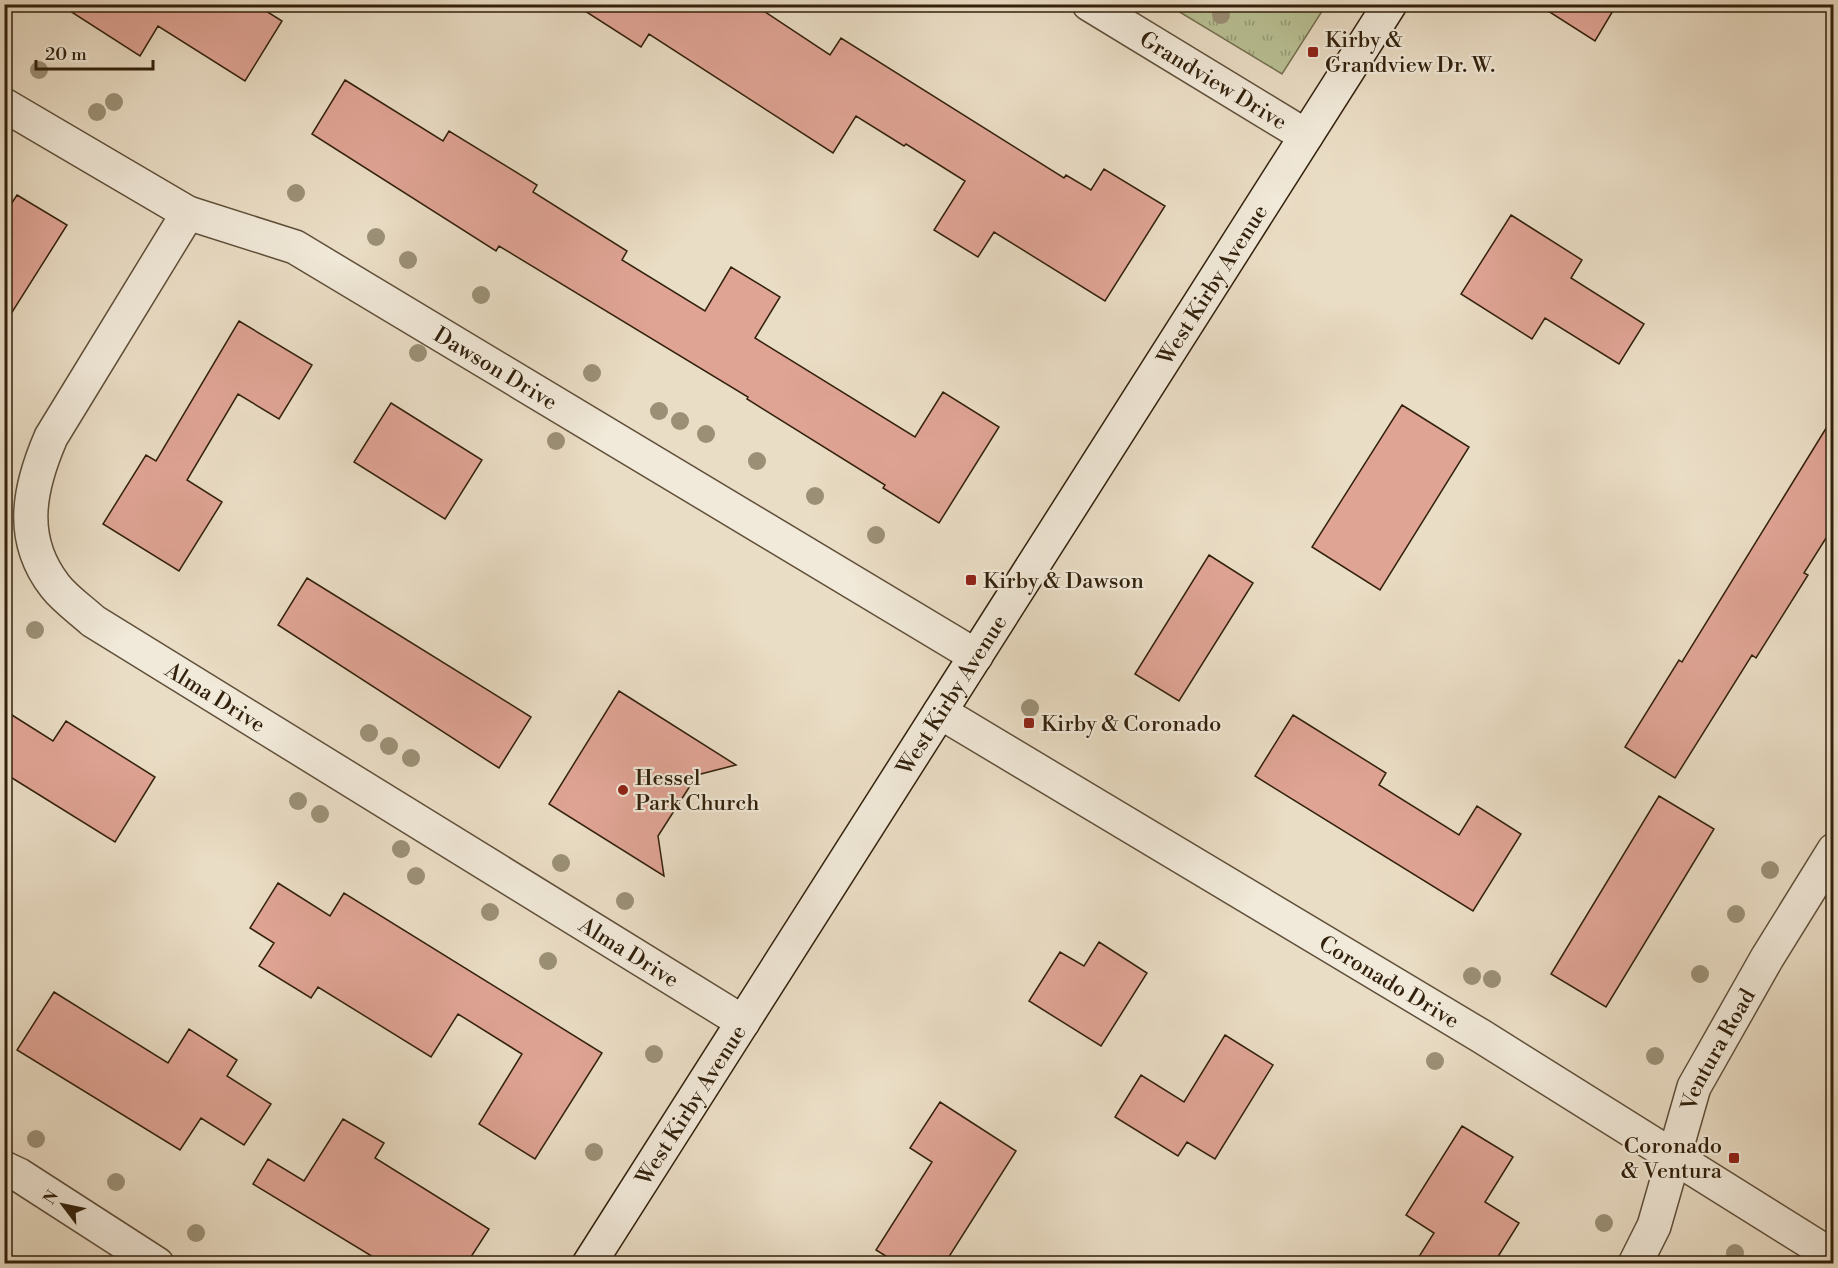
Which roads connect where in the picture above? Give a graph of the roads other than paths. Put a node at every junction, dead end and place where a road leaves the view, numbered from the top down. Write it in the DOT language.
graph roads {
  1 [pos="1089,4"];
  2 [pos="1390,4"];
  3 [pos="4,105"];
  4 [pos="1306,136"];
  5 [pos="188,213"];
  6 [pos="976,656"];
  7 [pos="940,712"];
  8 [pos="1833,850"];
  9 [pos="743,1022"];
  10 [pos="1675,1159"];
  11 [pos="4,1168"];
  12 [pos="1833,1257"];
  13 [pos="157,1263"];
  14 [pos="589,1263"];
  15 [pos="1635,1263"];
  1 -- 4 [label="street, Grandview Drive"];
  2 -- 4 [label="street, West Kirby Avenue"];
  3 -- 5 [label="street, Dawson Drive"];
  4 -- 6 [label="street, West Kirby Avenue"];
  5 -- 6 [label="street, Dawson Drive"];
  5 -- 9 [label="street, Alma Drive"];
  6 -- 7 [label="street, West Kirby Avenue"];
  7 -- 9 [label="street, West Kirby Avenue"];
  7 -- 10 [label="street, Coronado Drive"];
  8 -- 10 [label="street, Ventura Road"];
  9 -- 14 [label="street, West Kirby Avenue"];
  10 -- 12 [label="street, Coronado Drive"];
  10 -- 15 [label="street, Ventura Road"];
  11 -- 13 [label="street"];
}
